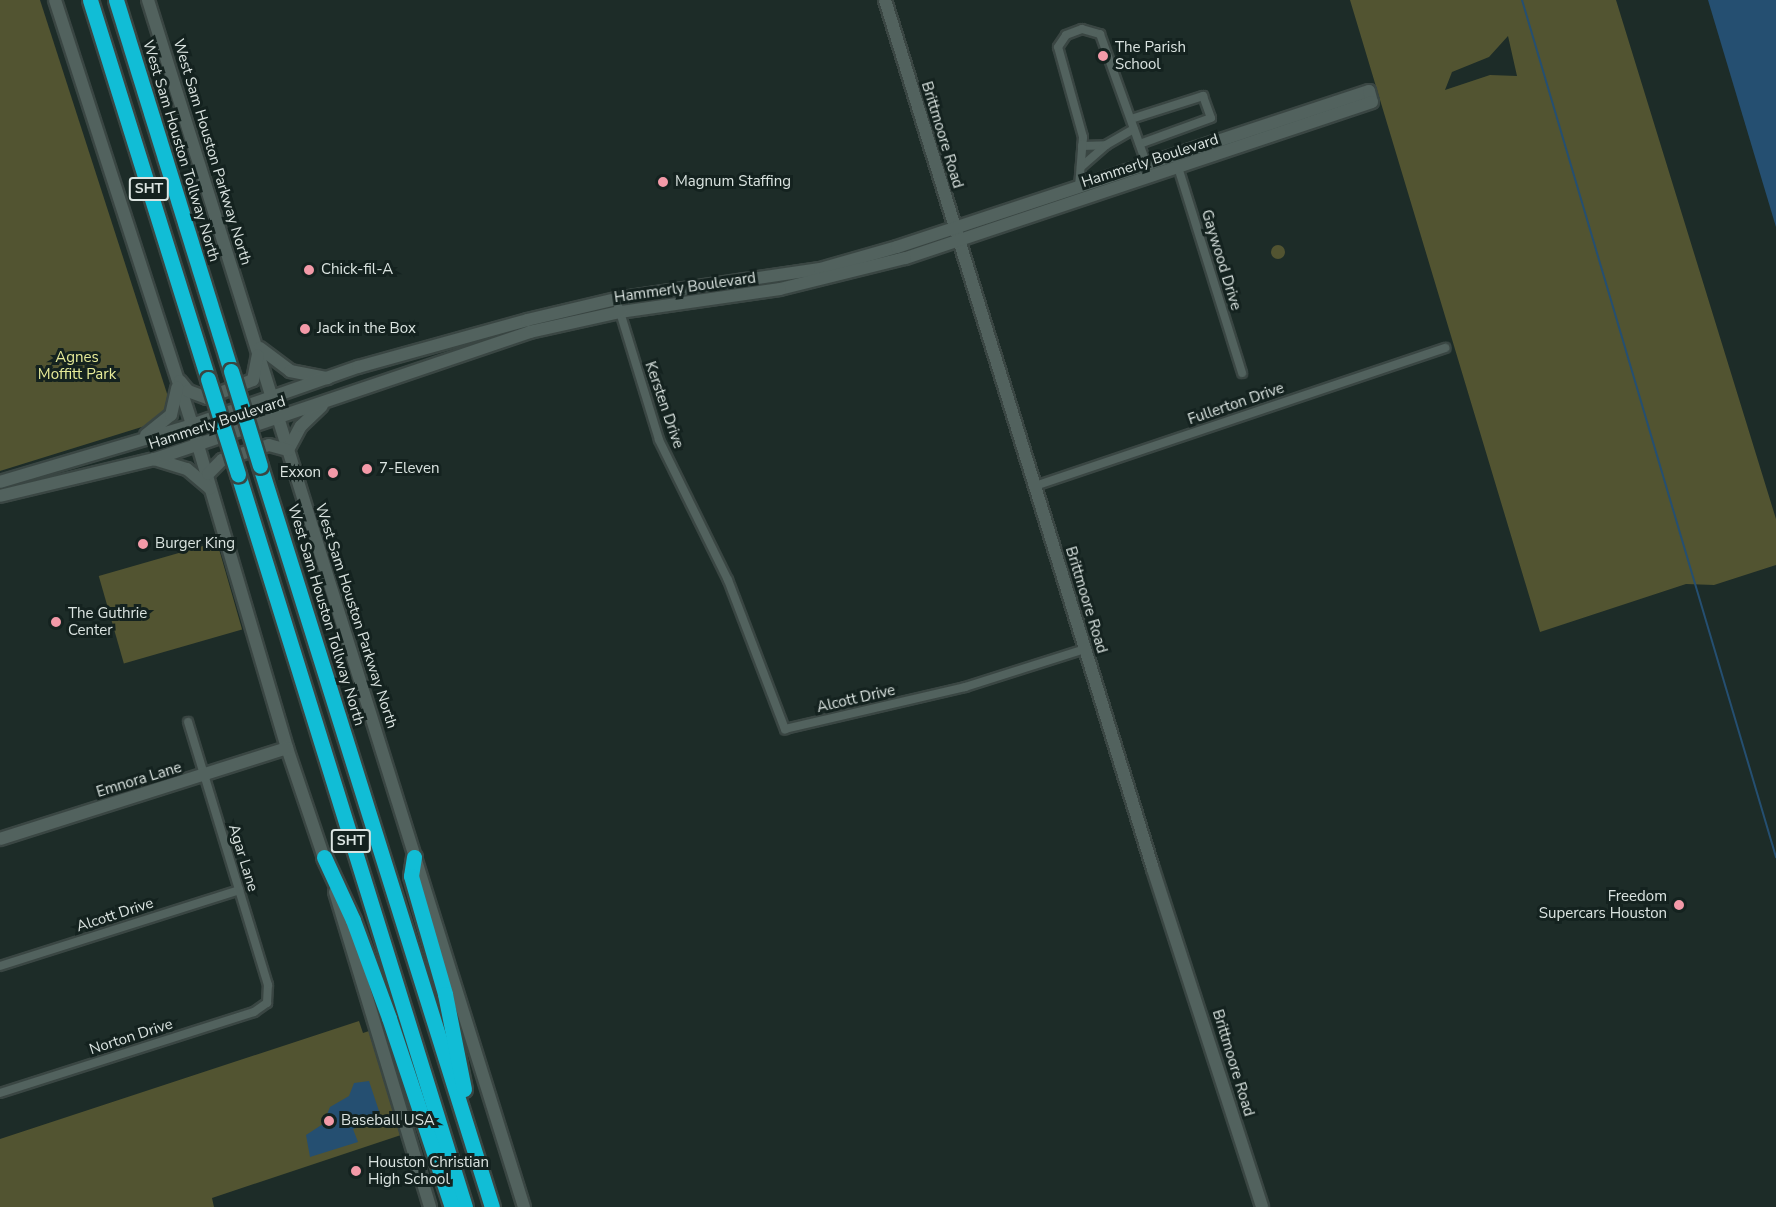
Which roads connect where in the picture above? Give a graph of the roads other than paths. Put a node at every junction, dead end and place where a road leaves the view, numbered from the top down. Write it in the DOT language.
graph roads {
  1 [pos="55,0"];
  2 [pos="90,0"];
  3 [pos="116,0"];
  4 [pos="148,0"];
  5 [pos="885,0"];
  6 [pos="1371,96"];
  7 [pos="1131,119"];
  8 [pos="1134,129"];
  9 [pos="1140,144"];
  10 [pos="1106,145"];
  11 [pos="1082,146"];
  12 [pos="1177,162"];
  13 [pos="1148,165"];
  14 [pos="1081,167"];
  15 [pos="1079,187"];
  16 [pos="1097,188"];
  17 [pos="957,234"];
  18 [pos="616,299"];
  19 [pos="620,312"];
  20 [pos="259,347"];
  21 [pos="1445,348"];
  22 [pos="1242,373"];
  23 [pos="177,378"];
  24 [pos="327,378"];
  25 [pos="274,398"];
  26 [pos="326,403"];
  27 [pos="280,418"];
  28 [pos="192,425"];
  29 [pos="135,443"];
  30 [pos="198,445"];
  31 [pos="288,450"];
  32 [pos="154,459"];
  33 [pos="207,474"];
  34 [pos="0,482"];
  35 [pos="1035,486"];
  36 [pos="210,488"];
  37 [pos="0,496"];
  38 [pos="728,580"];
  39 [pos="1085,649"];
  40 [pos="188,722"];
  41 [pos="287,748"];
  42 [pos="204,775"];
  43 [pos="0,839"];
  44 [pos="324,857"];
  45 [pos="414,857"];
  46 [pos="239,890"];
  47 [pos="0,966"];
  48 [pos="267,1003"];
  49 [pos="0,1093"];
  50 [pos="483,1180"];
  51 [pos="430,1207"];
  52 [pos="452,1207"];
  53 [pos="465,1207"];
  54 [pos="492,1207"];
  55 [pos="524,1207"];
  56 [pos="1262,1207"];
  1 -- 23 [label="main road"];
  2 -- 53 [label="highway, SHT, bridge"];
  3 -- 50 [label="highway, West Sam Houston Tollway North / SHT, bridge"];
  4 -- 20 [label="main road, West Sam Houston Parkway North"];
  5 -- 17 [label="main road, Brittmoore Road"];
  6 -- 12 [label="main road, Hammerly Boulevard"];
  7 -- 8 [label="street"];
  7 -- 9 [label="street"];
  7 -- 11 [label="street"];
  8 -- 9 [label="street"];
  8 -- 10 [label="street"];
  9 -- 13 [label="street"];
  10 -- 11 [label="street"];
  10 -- 14 [label="street"];
  11 -- 14 [label="street"];
  12 -- 13 [label="main road, Hammerly Boulevard"];
  12 -- 16 [label="main road, Hammerly Boulevard"];
  12 -- 22 [label="street, Gaywood Drive"];
  13 -- 16 [label="main road, Hammerly Boulevard"];
  14 -- 15 [label="street"];
  15 -- 16 [label="main road, Hammerly Boulevard"];
  15 -- 17 [label="main road, Hammerly Boulevard"];
  16 -- 17 [label="main road, Hammerly Boulevard"];
  17 -- 18 [label="main road, Hammerly Boulevard"];
  17 -- 19 [label="main road, Hammerly Boulevard"];
  17 -- 35 [label="main road, Brittmoore Road"];
  18 -- 19 [label="street, Kersten Drive"];
  18 -- 24 [label="main road, Hammerly Boulevard"];
  19 -- 26 [label="main road, Hammerly Boulevard"];
  19 -- 38 [label="street, Kersten Drive"];
  20 -- 23 [label="main road"];
  20 -- 24 [label="main road"];
  20 -- 25 [label="main road, West Sam Houston Parkway North"];
  21 -- 35 [label="street, Fullerton Drive"];
  23 -- 28 [label="main road"];
  23 -- 29 [label="main road"];
  24 -- 25 [label="main road, Hammerly Boulevard"];
  25 -- 27 [label="main road, West Sam Houston Parkway North"];
  25 -- 28 [label="main road, Hammerly Boulevard"];
  26 -- 27 [label="main road, Hammerly Boulevard"];
  26 -- 31 [label="main road"];
  27 -- 30 [label="main road, Hammerly Boulevard"];
  27 -- 31 [label="main road, West Sam Houston Parkway North"];
  28 -- 29 [label="main road, Hammerly Boulevard"];
  28 -- 30 [label="main road"];
  29 -- 34 [label="main road, Hammerly Boulevard"];
  30 -- 32 [label="main road, Hammerly Boulevard"];
  30 -- 33 [label="main road"];
  31 -- 33 [label="main road"];
  31 -- 45 [label="main road, West Sam Houston Parkway North"];
  32 -- 36 [label="main road"];
  32 -- 37 [label="main road, Hammerly Boulevard"];
  33 -- 36 [label="main road"];
  35 -- 39 [label="main road, Brittmoore Road"];
  36 -- 41 [label="main road"];
  38 -- 39 [label="street, Alcott Drive"];
  39 -- 56 [label="main road, Brittmoore Road"];
  40 -- 42 [label="street, Agar Lane"];
  41 -- 42 [label="main road, Emnora Lane"];
  41 -- 44 [label="main road"];
  42 -- 43 [label="main road, Emnora Lane"];
  42 -- 46 [label="street, Agar Lane"];
  44 -- 51 [label="main road"];
  44 -- 52 [label="highway"];
  45 -- 50 [label="highway"];
  45 -- 55 [label="main road, West Sam Houston Parkway North"];
  46 -- 47 [label="street, Alcott Drive"];
  46 -- 48 [label="street, Agar Lane"];
  48 -- 49 [label="street, Norton Drive"];
  50 -- 54 [label="highway, West Sam Houston Tollway North / SHT"];
}
